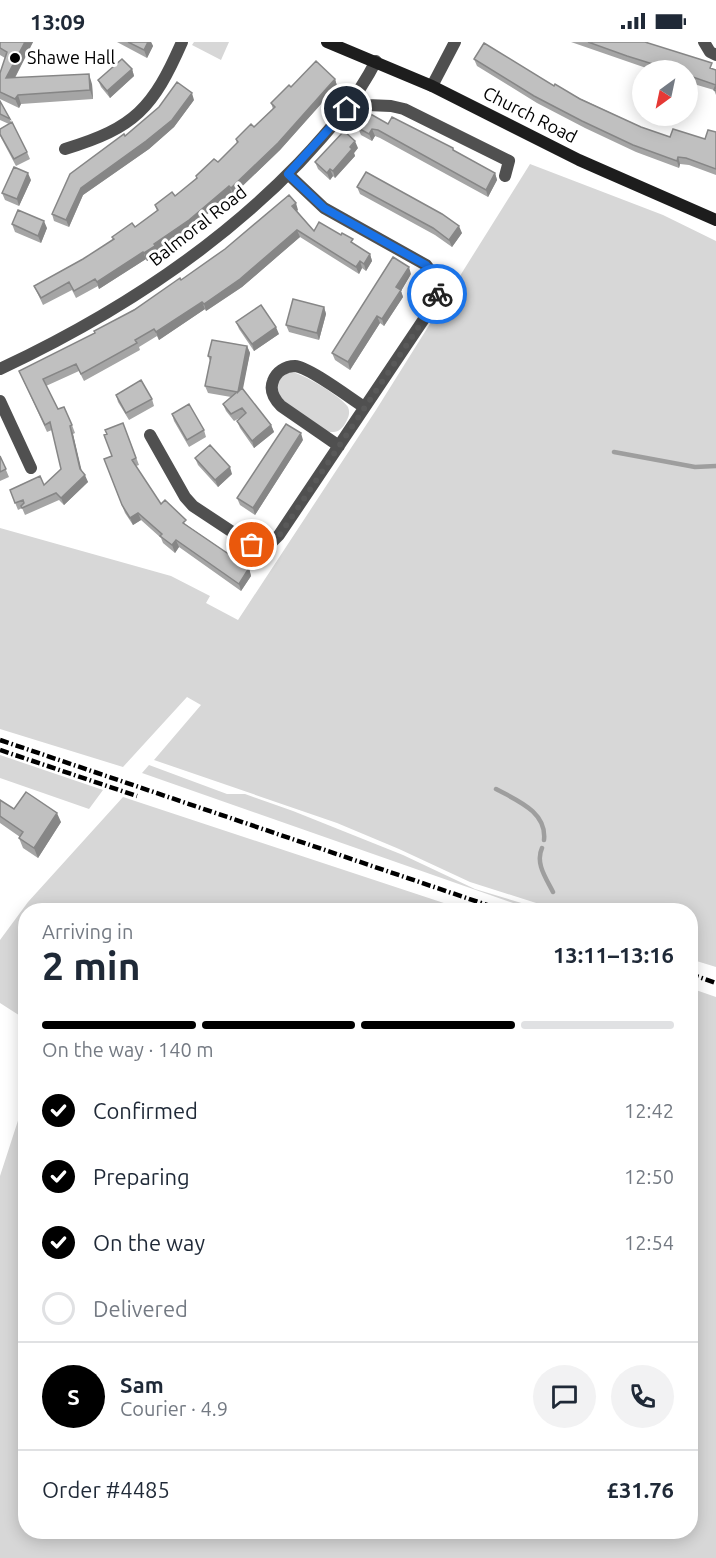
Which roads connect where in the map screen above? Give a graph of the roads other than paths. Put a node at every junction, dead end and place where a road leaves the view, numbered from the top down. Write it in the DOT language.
graph roads {
  1 [pos="327,42"];
  2 [pos="455,42"];
  3 [pos="704,42"];
  4 [pos="179,43"];
  5 [pos="716,55"];
  6 [pos="376,61"];
  7 [pos="432,86"];
  8 [pos="355,99"];
  9 [pos="65,149"];
  10 [pos="288,174"];
  11 [pos="505,176"];
  12 [pos="716,220"];
  13 [pos="0,369"];
  14 [pos="0,401"];
  15 [pos="364,407"];
  16 [pos="150,435"];
  17 [pos="339,446"];
  18 [pos="31,468"];
  1 -- 6 [label="main road, Church Road"];
  2 -- 7 [label="street"];
  3 -- 5 [label="street"];
  4 -- 9 [label="street"];
  6 -- 7 [label="main road, Church Road"];
  6 -- 8 [label="street, Balmoral Road"];
  7 -- 12 [label="main road, Church Road"];
  8 -- 10 [label="street, Balmoral Road"];
  8 -- 11 [label="street"];
  10 -- 13 [label="street, Balmoral Road"];
  10 -- 15 [label="street"];
  14 -- 18 [label="street"];
  15 -- 17 [label="street"];
  15 -- 17 [label="street"];
  16 -- 17 [label="street"];
}
